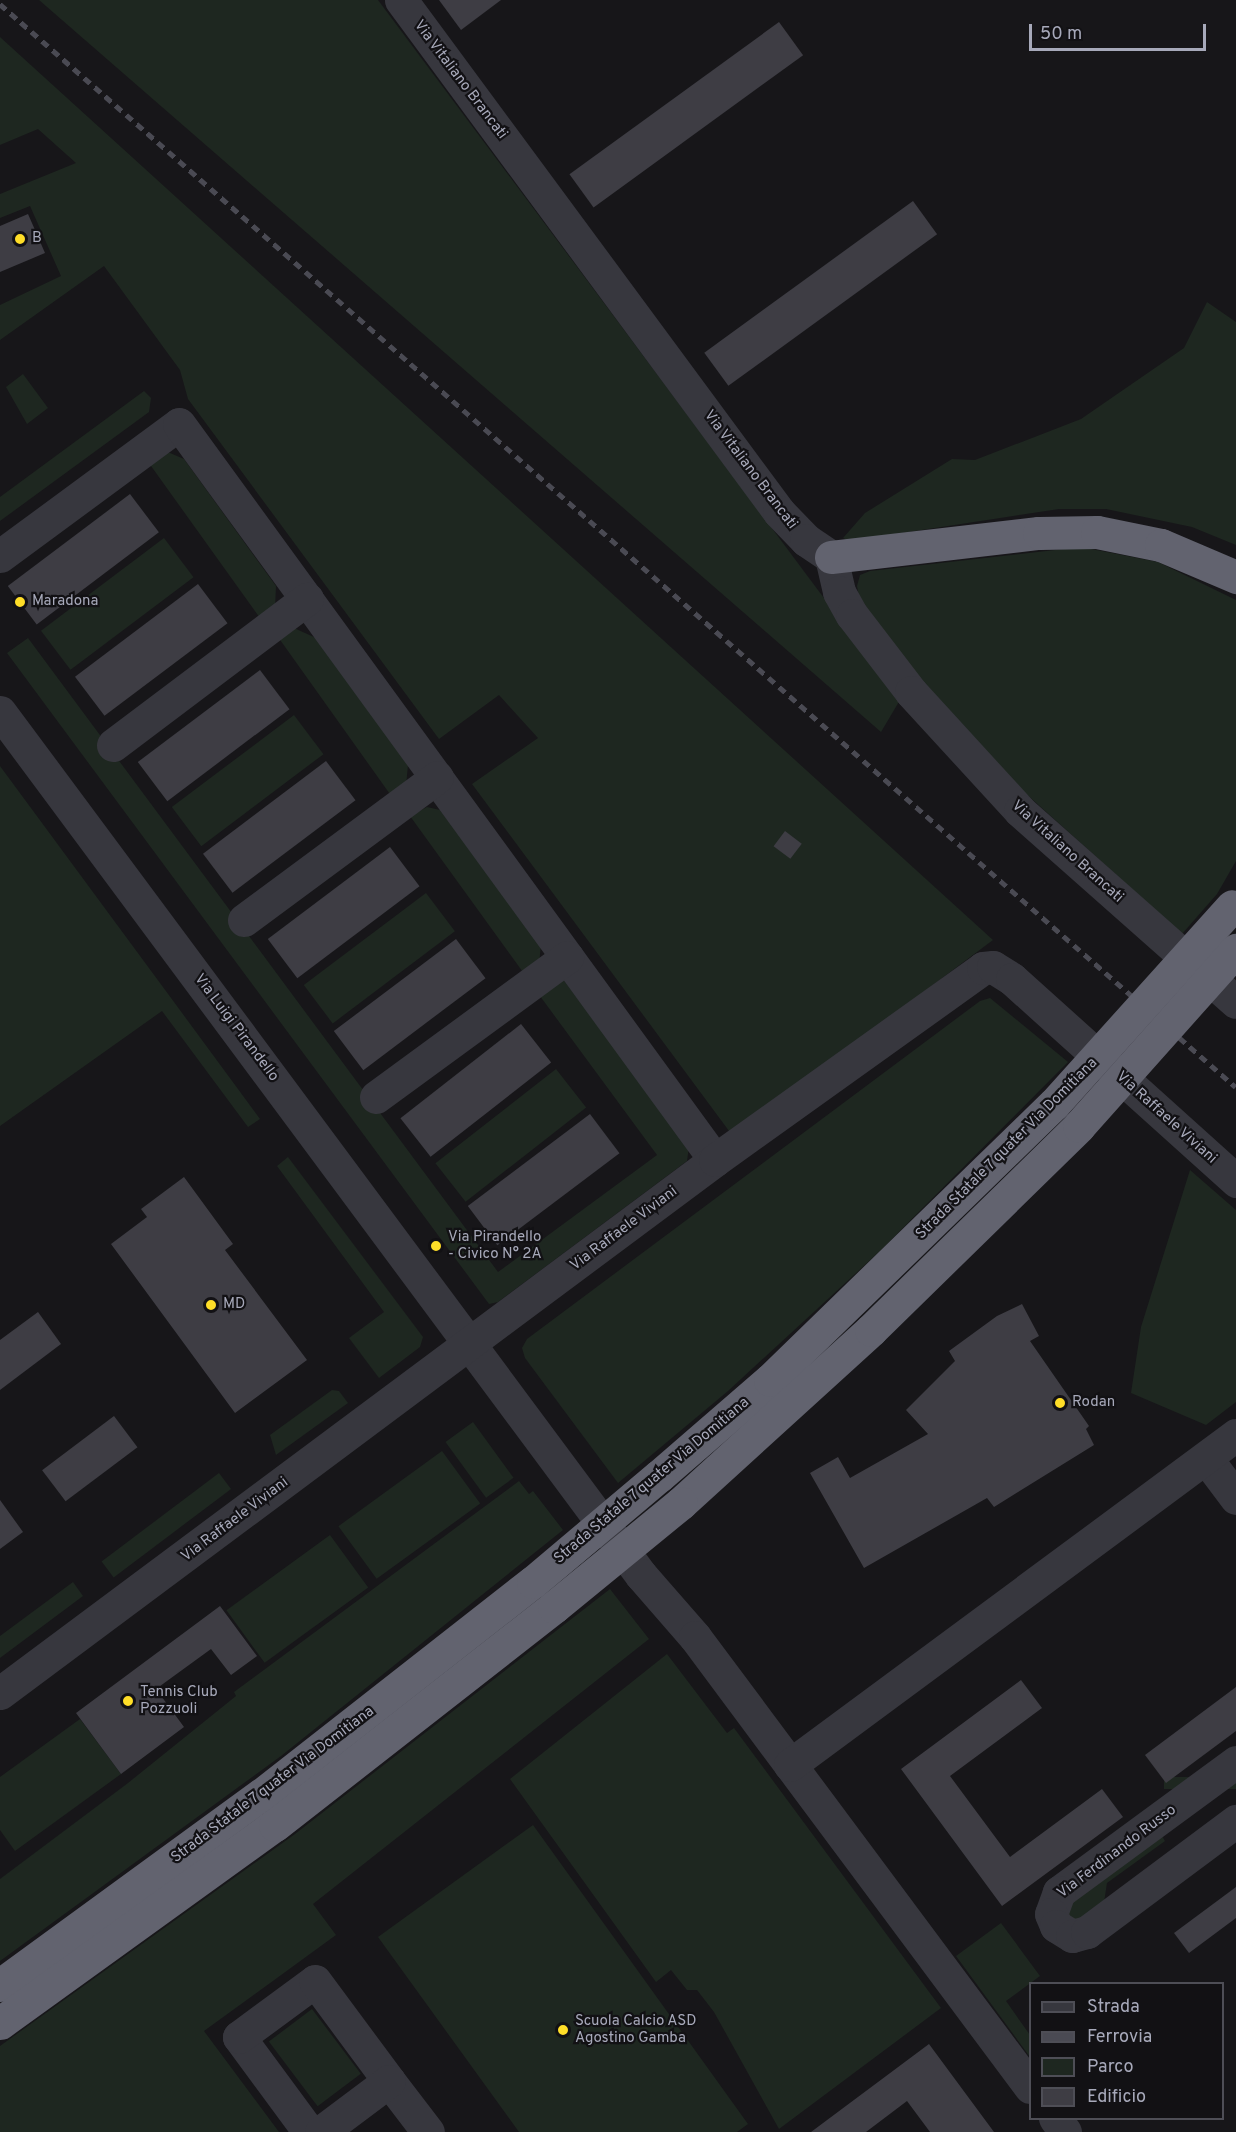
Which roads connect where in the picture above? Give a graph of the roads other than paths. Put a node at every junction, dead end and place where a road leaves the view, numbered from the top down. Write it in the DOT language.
graph roads {
  1 [pos="400,0"];
  2 [pos="0,556"];
  3 [pos="831,557"];
  4 [pos="1236,577"];
  5 [pos="307,599"];
  6 [pos="0,712"];
  7 [pos="113,745"];
  8 [pos="436,777"];
  9 [pos="1234,904"];
  10 [pos="244,920"];
  11 [pos="1236,950"];
  12 [pos="567,957"];
  13 [pos="1236,1002"];
  14 [pos="376,1097"];
  15 [pos="716,1160"];
  16 [pos="1236,1181"];
  17 [pos="470,1345"];
  18 [pos="1236,1435"];
  19 [pos="1206,1458"];
  20 [pos="1236,1498"];
  21 [pos="0,1692"];
  22 [pos="1236,1762"];
  23 [pos="790,1765"];
  24 [pos="1159,1819"];
  25 [pos="1236,1821"];
  26 [pos="1187,1857"];
  27 [pos="0,1984"];
  28 [pos="0,2023"];
  29 [pos="389,2081"];
  30 [pos="1029,2086"];
  31 [pos="309,2132"];
  32 [pos="321,2132"];
  33 [pos="428,2132"];
  1 -- 3 [label="street, Via Vitaliano Brancati"];
  2 -- 5 [label="street"];
  3 -- 4 [label="highway"];
  3 -- 13 [label="street, Via Vitaliano Brancati"];
  5 -- 7 [label="street"];
  5 -- 8 [label="street"];
  6 -- 17 [label="street, Via Luigi Pirandello"];
  8 -- 10 [label="street"];
  8 -- 12 [label="street"];
  9 -- 27 [label="highway, Strada Statale 7 quater Via Domitiana, bridge"];
  11 -- 28 [label="highway, Strada Statale 7 quater Via Domitiana, bridge"];
  12 -- 14 [label="street"];
  12 -- 15 [label="street"];
  15 -- 16 [label="street, Via Raffaele Viviani"];
  15 -- 17 [label="street, Via Raffaele Viviani"];
  17 -- 21 [label="street, Via Raffaele Viviani"];
  17 -- 23 [label="street, Via Luigi Pirandello"];
  18 -- 19 [label="street"];
  19 -- 20 [label="street"];
  19 -- 23 [label="street"];
  22 -- 24 [label="street, Via Ferdinando Russo"];
  23 -- 30 [label="street, Via Luigi Pirandello"];
  24 -- 26 [label="street"];
  24 -- 26 [label="street, Via Ferdinando Russo"];
  25 -- 26 [label="street, Via Ferdinando Russo"];
  29 -- 31 [label="street"];
  29 -- 32 [label="street"];
  29 -- 33 [label="street"];
}
